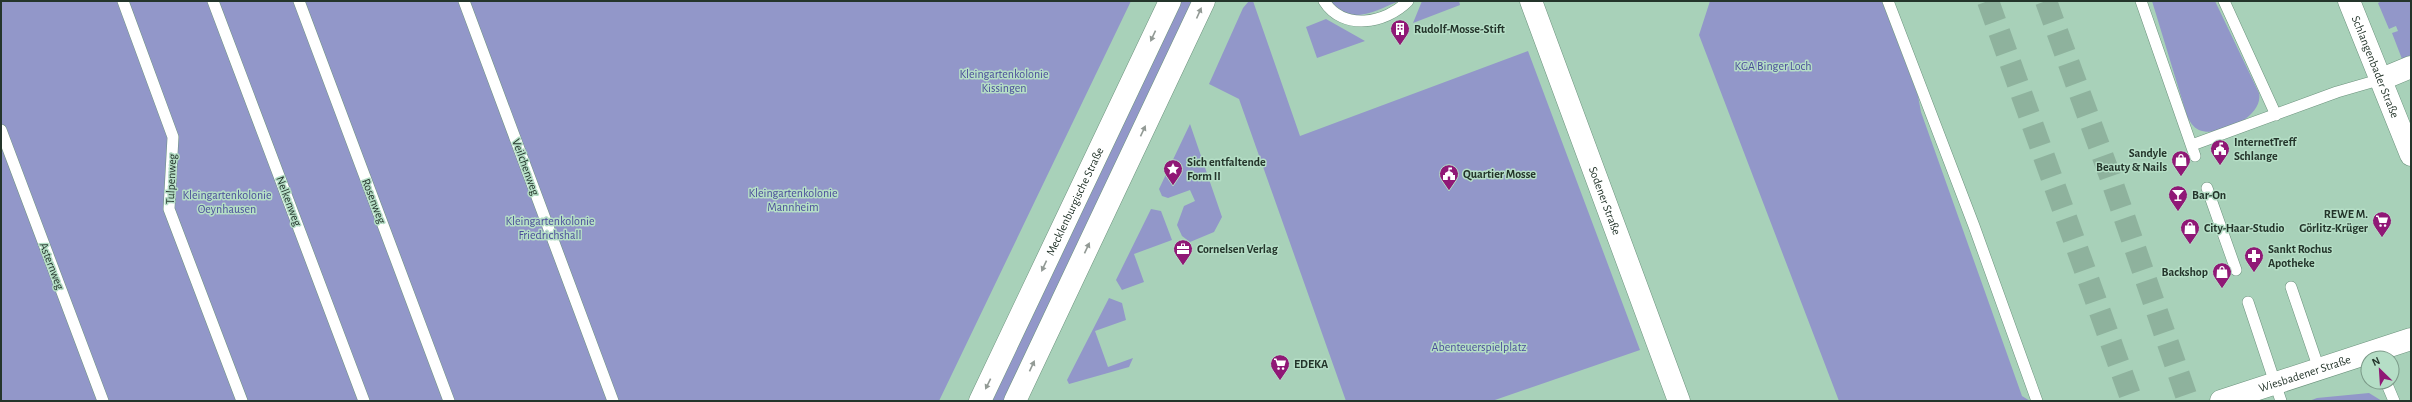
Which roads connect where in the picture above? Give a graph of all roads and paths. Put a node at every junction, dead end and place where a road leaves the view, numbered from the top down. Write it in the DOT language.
graph roads {
  1 [pos="123,1"];
  2 [pos="213,1"];
  3 [pos="299,1"];
  4 [pos="464,1"];
  5 [pos="1170,1"];
  6 [pos="1204,1"];
  7 [pos="1324,1"];
  8 [pos="1408,1"];
  9 [pos="1531,1"];
  10 [pos="1888,1"];
  11 [pos="2141,1"];
  12 [pos="2224,1"];
  13 [pos="2353,2"];
  14 [pos="2411,67"];
  15 [pos="2382,79"];
  16 [pos="2276,115"];
  17 [pos="1,130"];
  18 [pos="2411,155"];
  19 [pos="2207,188"];
  20 [pos="2236,270"];
  21 [pos="2291,287"];
  22 [pos="2248,302"];
  23 [pos="2411,339"];
  24 [pos="2386,350"];
  25 [pos="2360,359"];
  26 [pos="2319,369"];
  27 [pos="2389,390"];
  28 [pos="2278,392"];
  29 [pos="103,401"];
  30 [pos="242,401"];
  31 [pos="364,401"];
  32 [pos="449,401"];
  33 [pos="613,401"];
  34 [pos="980,401"];
  35 [pos="1015,401"];
  36 [pos="1679,401"];
  37 [pos="2037,401"];
  38 [pos="2221,401"];
  39 [pos="2394,401"];
  1 -- 30 [label="lane, Tulpenweg"];
  2 -- 31 [label="lane, Nelkenweg"];
  3 -- 32 [label="lane, Rosenweg"];
  4 -- 33 [label="lane, Veilchenweg"];
  5 -- 34 [label="main road, Mecklenburgische Straße, one-way"];
  35 -- 6 [label="main road, one-way"];
  7 -- 8 [label="lane"];
  9 -- 36 [label="main road, Sodener Straße"];
  10 -- 37 [label="lane"];
  11 -- 16 [label="lane"];
  12 -- 16 [label="lane"];
  13 -- 15 [label="main road, Schlangenbader Straße"];
  14 -- 15 [label="main road"];
  15 -- 16 [label="lane"];
  15 -- 18 [label="main road, Schlangenbader Straße"];
  17 -- 29 [label="lane, Asternweg"];
  19 -- 20 [label="lane"];
  21 -- 26 [label="lane"];
  22 -- 28 [label="lane"];
  23 -- 24 [label="main road, Wiesbadener Straße"];
  25 -- 26 [label="main road, Wiesbadener Straße"];
  26 -- 28 [label="main road, Wiesbadener Straße"];
  27 -- 39 [label="lane"];
  28 -- 38 [label="main road, Wiesbadener Straße"];
}
